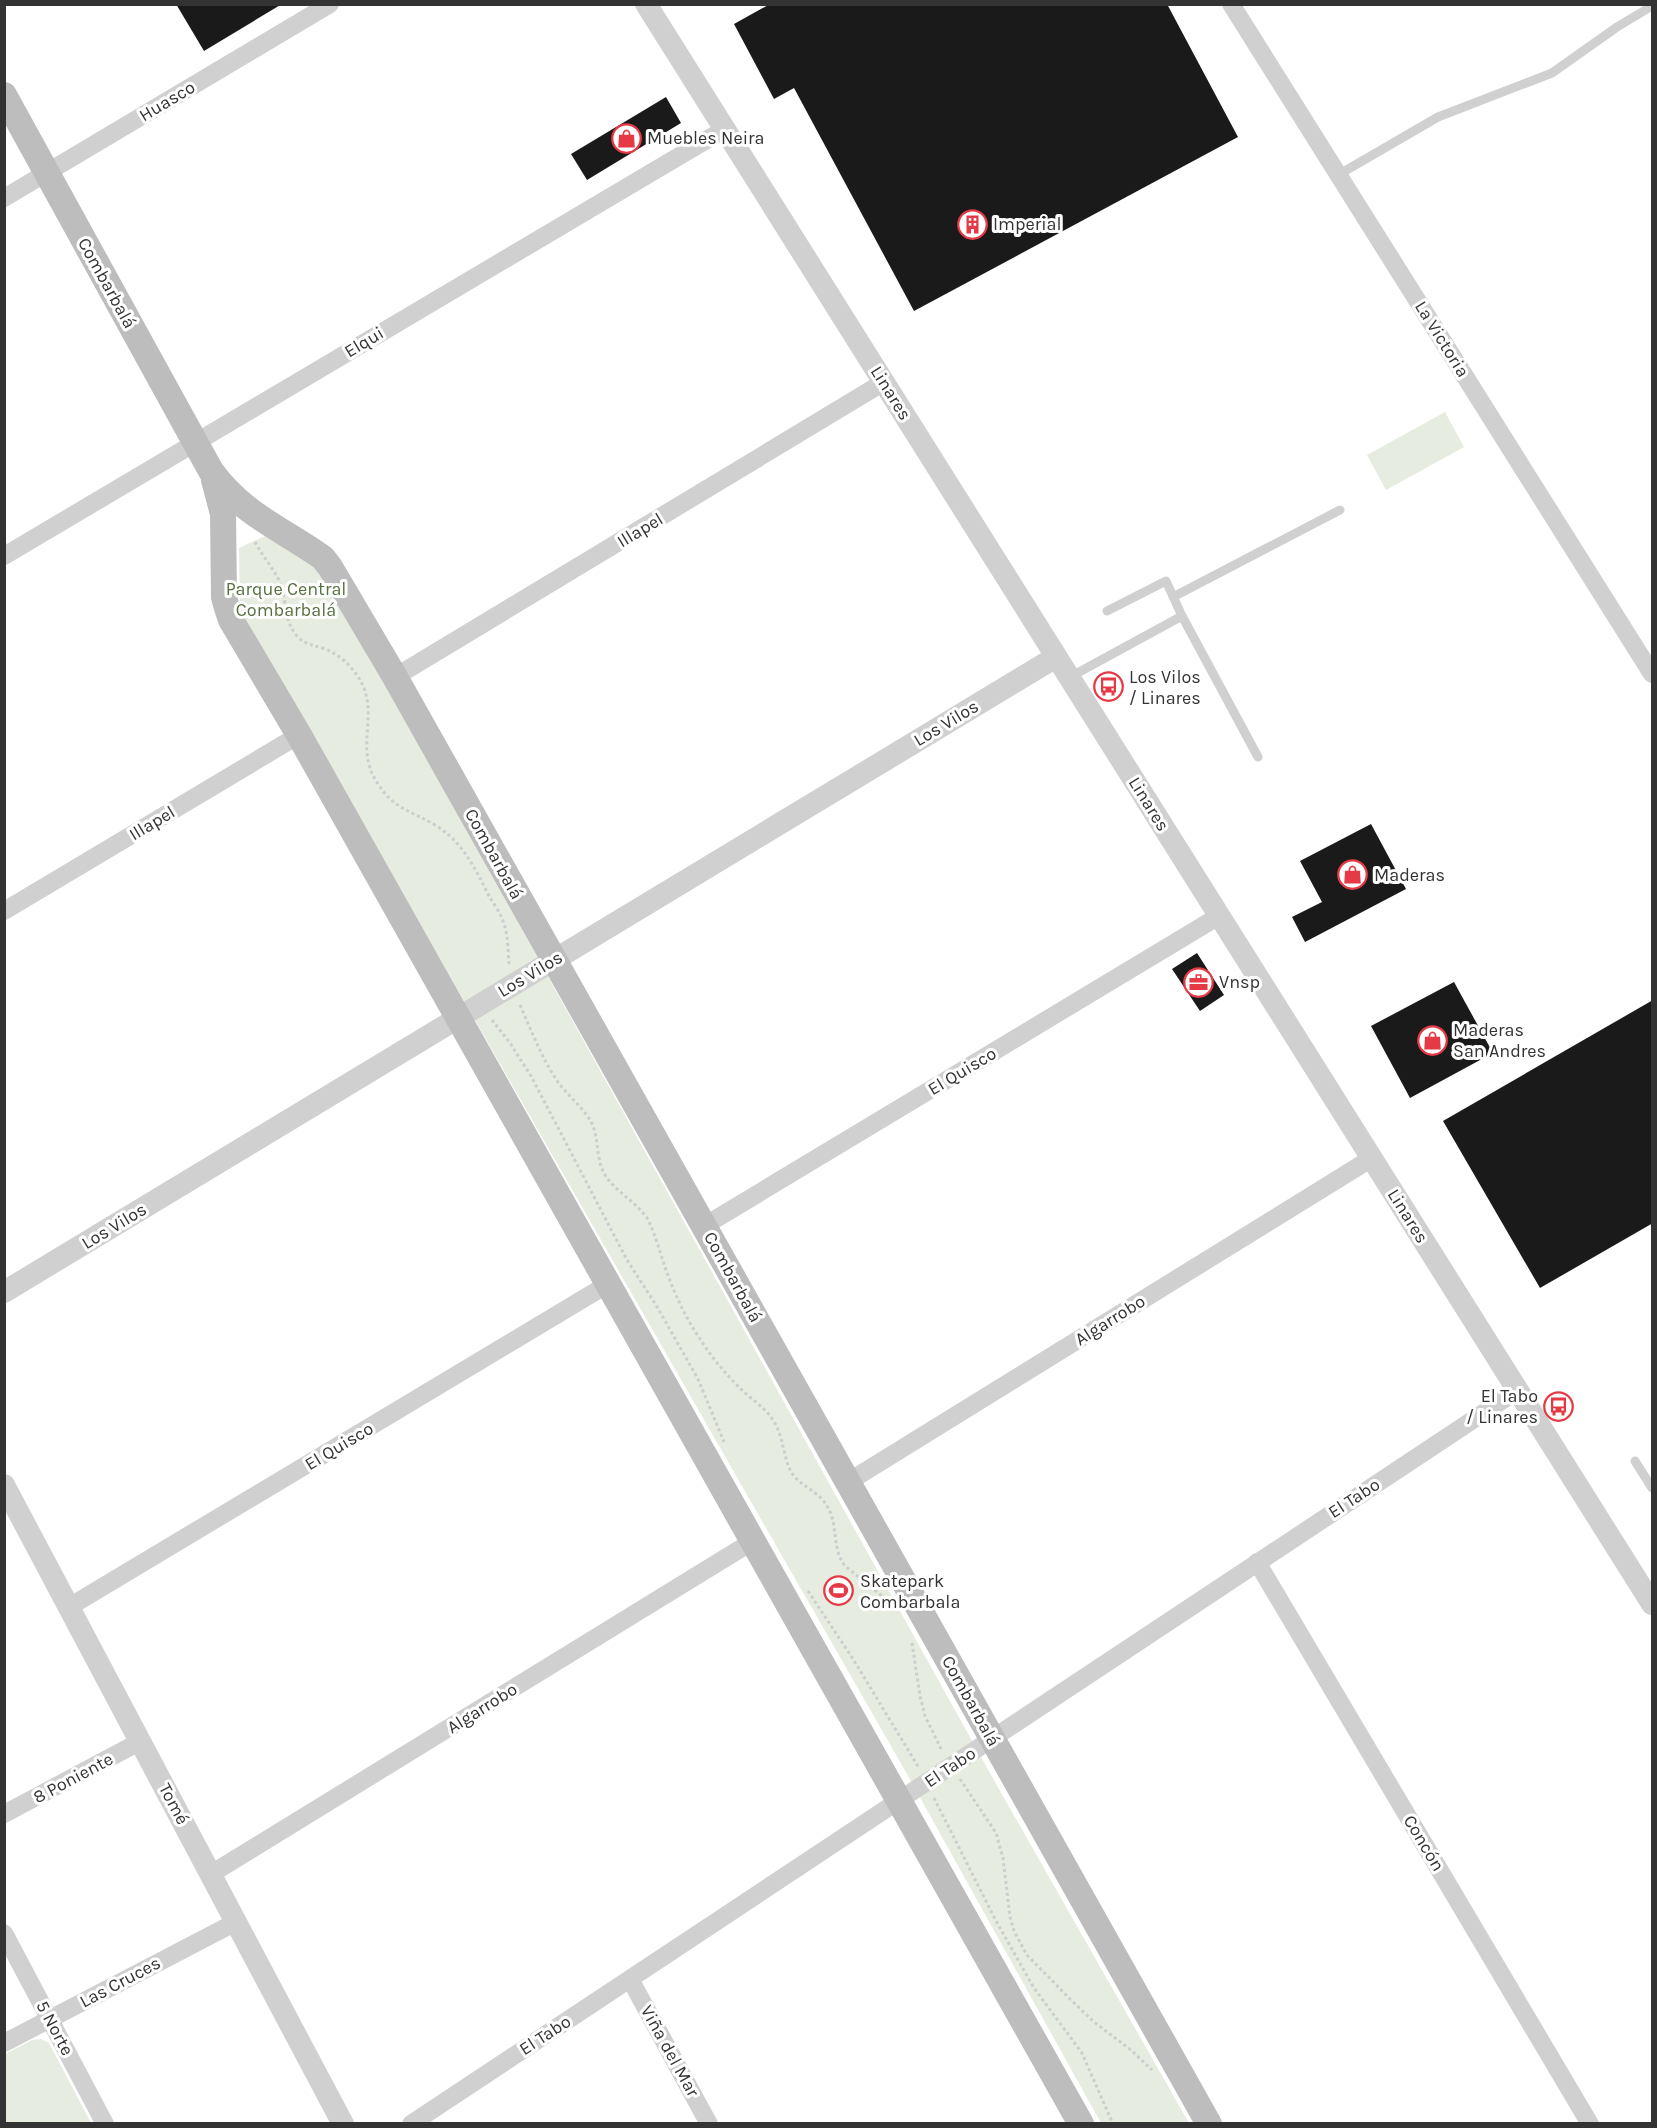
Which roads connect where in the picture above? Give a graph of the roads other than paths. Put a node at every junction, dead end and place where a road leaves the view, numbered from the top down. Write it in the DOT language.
graph roads {
  1 [pos="330,4"];
  2 [pos="646,4"];
  3 [pos="1231,4"];
  4 [pos="1653,6"];
  5 [pos="4,94"];
  6 [pos="724,129"];
  7 [pos="47,172"];
  8 [pos="1338,175"];
  9 [pos="4,198"];
  10 [pos="884,382"];
  11 [pos="195,442"];
  12 [pos="211,471"];
  13 [pos="1340,510"];
  14 [pos="260,527"];
  15 [pos="4,555"];
  16 [pos="224,555"];
  17 [pos="1173,597"];
  18 [pos="1107,611"];
  19 [pos="1182,616"];
  20 [pos="1056,657"];
  21 [pos="1653,674"];
  22 [pos="395,677"];
  23 [pos="1070,678"];
  24 [pos="299,735"];
  25 [pos="1258,757"];
  26 [pos="4,911"];
  27 [pos="1220,916"];
  28 [pos="554,960"];
  29 [pos="469,1012"];
  30 [pos="1372,1158"];
  31 [pos="704,1226"];
  32 [pos="608,1284"];
  33 [pos="4,1292"];
  34 [pos="1518,1390"];
  35 [pos="1635,1461"];
  36 [pos="848,1482"];
  37 [pos="4,1485"];
  38 [pos="1653,1488"];
  39 [pos="753,1541"];
  40 [pos="1257,1562"];
  41 [pos="1652,1601"];
  42 [pos="69,1607"];
  43 [pos="992,1738"];
  44 [pos="141,1741"];
  45 [pos="900,1801"];
  46 [pos="4,1814"];
  47 [pos="211,1874"];
  48 [pos="236,1922"];
  49 [pos="4,1934"];
  50 [pos="630,1979"];
  51 [pos="50,2019"];
  52 [pos="4,2043"];
  53 [pos="105,2124"];
  54 [pos="342,2124"];
  55 [pos="411,2124"];
  56 [pos="709,2124"];
  57 [pos="1081,2124"];
  58 [pos="1209,2124"];
  59 [pos="1590,2124"];
  1 -- 7 [label="street, Huasco"];
  2 -- 6 [label="street, Linares"];
  3 -- 8 [label="street, La Victoria"];
  4 -- 8 [label="lane"];
  5 -- 7 [label="main road, Combarbalá"];
  6 -- 10 [label="street, Linares"];
  6 -- 11 [label="street, Elqui"];
  7 -- 9 [label="street, Huasco"];
  7 -- 11 [label="main road, Combarbalá"];
  8 -- 21 [label="street, La Victoria"];
  10 -- 20 [label="street, Linares"];
  10 -- 22 [label="street, Illapel"];
  11 -- 12 [label="main road, Combarbalá"];
  11 -- 15 [label="street, Elqui"];
  12 -- 14 [label="main road, Combarbalá"];
  12 -- 16 [label="main road, Combarbalá"];
  13 -- 17 [label="lane"];
  14 -- 16 [label="main road"];
  14 -- 22 [label="main road, Combarbalá"];
  16 -- 24 [label="main road, Combarbalá"];
  17 -- 18 [label="lane"];
  17 -- 19 [label="lane"];
  19 -- 23 [label="lane"];
  19 -- 25 [label="lane"];
  20 -- 23 [label="street, Linares"];
  20 -- 28 [label="street, Los Vilos"];
  22 -- 28 [label="main road, Combarbalá"];
  23 -- 27 [label="street, Linares"];
  24 -- 26 [label="street, Illapel"];
  24 -- 29 [label="main road, Combarbalá"];
  27 -- 30 [label="street, Linares"];
  27 -- 31 [label="street, El Quisco"];
  28 -- 29 [label="street, Los Vilos"];
  28 -- 31 [label="main road, Combarbalá"];
  29 -- 32 [label="main road, Combarbalá"];
  29 -- 33 [label="street, Los Vilos"];
  30 -- 34 [label="street, Linares"];
  30 -- 36 [label="street, Algarrobo"];
  31 -- 36 [label="main road, Combarbalá"];
  32 -- 39 [label="main road, Combarbalá"];
  32 -- 42 [label="street, El Quisco"];
  34 -- 40 [label="street, El Tabo"];
  34 -- 41 [label="street, Linares"];
  35 -- 38 [label="lane"];
  36 -- 43 [label="main road, Combarbalá"];
  37 -- 42 [label="street, Tomé"];
  39 -- 45 [label="main road, Combarbalá"];
  39 -- 47 [label="street, Algarrobo"];
  40 -- 43 [label="street, El Tabo"];
  40 -- 59 [label="street, Concón"];
  42 -- 44 [label="street, Tomé"];
  43 -- 45 [label="street, El Tabo"];
  43 -- 58 [label="main road, Combarbalá"];
  44 -- 46 [label="street, 8 Poniente"];
  44 -- 47 [label="street, Tomé"];
  45 -- 50 [label="street, El Tabo"];
  45 -- 57 [label="main road, Combarbalá"];
  47 -- 48 [label="street, Tomé"];
  48 -- 51 [label="street, Las Cruces"];
  48 -- 54 [label="street, Tomé"];
  49 -- 51 [label="street, 5 Norte"];
  50 -- 55 [label="street, El Tabo"];
  50 -- 56 [label="street, Viña del Mar"];
  51 -- 52 [label="street, Las Cruces"];
  51 -- 53 [label="street, 5 Norte"];
}
